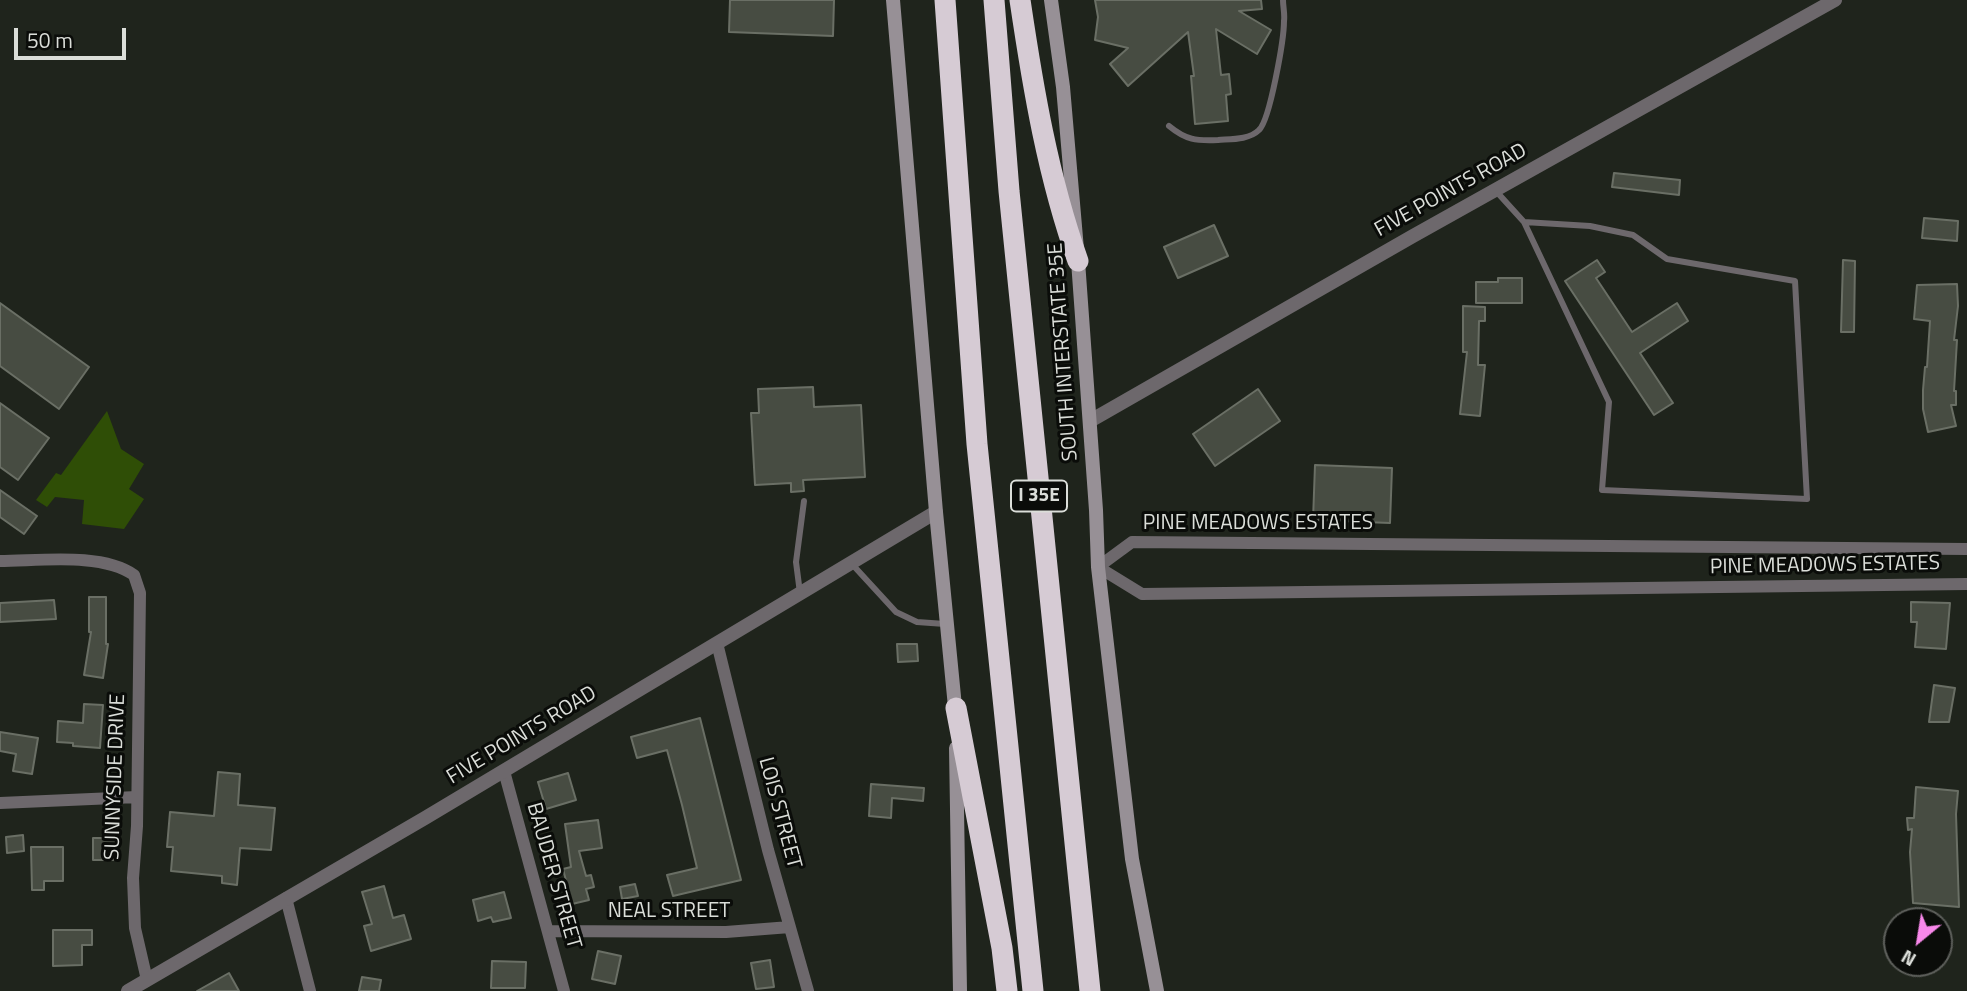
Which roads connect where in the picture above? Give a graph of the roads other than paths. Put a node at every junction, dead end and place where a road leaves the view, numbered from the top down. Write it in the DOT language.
graph roads {
  1 [pos="893,0"];
  2 [pos="945,0"];
  3 [pos="994,0"];
  4 [pos="1020,0"];
  5 [pos="1051,0"];
  6 [pos="1283,0"];
  7 [pos="1835,0"];
  8 [pos="1169,126"];
  9 [pos="1495,190"];
  10 [pos="1524,222"];
  11 [pos="1078,261"];
  12 [pos="1090,421"];
  13 [pos="804,501"];
  14 [pos="936,512"];
  15 [pos="1967,549"];
  16 [pos="0,561"];
  17 [pos="850,562"];
  18 [pos="1098,567"];
  19 [pos="1967,584"];
  20 [pos="800,593"];
  21 [pos="947,624"];
  22 [pos="717,643"];
  23 [pos="956,708"];
  24 [pos="504,771"];
  25 [pos="138,797"];
  26 [pos="0,803"];
  27 [pos="286,898"];
  28 [pos="790,927"];
  29 [pos="549,931"];
  30 [pos="147,980"];
  31 [pos="128,991"];
  32 [pos="310,991"];
  33 [pos="564,991"];
  34 [pos="807,991"];
  35 [pos="960,991"];
  36 [pos="1007,991"];
  37 [pos="1033,991"];
  38 [pos="1090,991"];
  39 [pos="1157,991"];
  1 -- 14 [label="main road"];
  2 -- 37 [label="highway, I 35E"];
  3 -- 38 [label="highway, I 35E"];
  4 -- 11 [label="highway"];
  5 -- 11 [label="main road, SOUTH INTERSTATE 35E"];
  6 -- 8 [label="lane"];
  7 -- 9 [label="street, FIVE POINTS ROAD"];
  9 -- 10 [label="lane"];
  9 -- 12 [label="street, FIVE POINTS ROAD"];
  10 -- 10 [label="lane"];
  11 -- 12 [label="main road, SOUTH INTERSTATE 35E"];
  12 -- 18 [label="main road, SOUTH INTERSTATE 35E"];
  13 -- 20 [label="lane"];
  14 -- 17 [label="street, FIVE POINTS ROAD"];
  14 -- 21 [label="main road"];
  15 -- 18 [label="street, PINE MEADOWS ESTATES"];
  16 -- 25 [label="street, SUNNYSIDE DRIVE"];
  17 -- 20 [label="street, FIVE POINTS ROAD"];
  17 -- 21 [label="lane"];
  18 -- 19 [label="street, PINE MEADOWS ESTATES"];
  18 -- 39 [label="main road, SOUTH INTERSTATE 35E"];
  20 -- 22 [label="street, FIVE POINTS ROAD"];
  21 -- 23 [label="main road"];
  22 -- 24 [label="street, FIVE POINTS ROAD"];
  22 -- 28 [label="street, LOIS STREET"];
  23 -- 35 [label="main road"];
  23 -- 36 [label="highway"];
  24 -- 27 [label="street, FIVE POINTS ROAD"];
  24 -- 29 [label="street, BAUDER STREET"];
  25 -- 26 [label="street"];
  25 -- 30 [label="street, SUNNYSIDE DRIVE"];
  27 -- 30 [label="street, FIVE POINTS ROAD"];
  27 -- 32 [label="street"];
  28 -- 29 [label="street, NEAL STREET"];
  28 -- 34 [label="street, LOIS STREET"];
  29 -- 33 [label="street, BAUDER STREET"];
  30 -- 31 [label="street, FIVE POINTS ROAD"];
}
